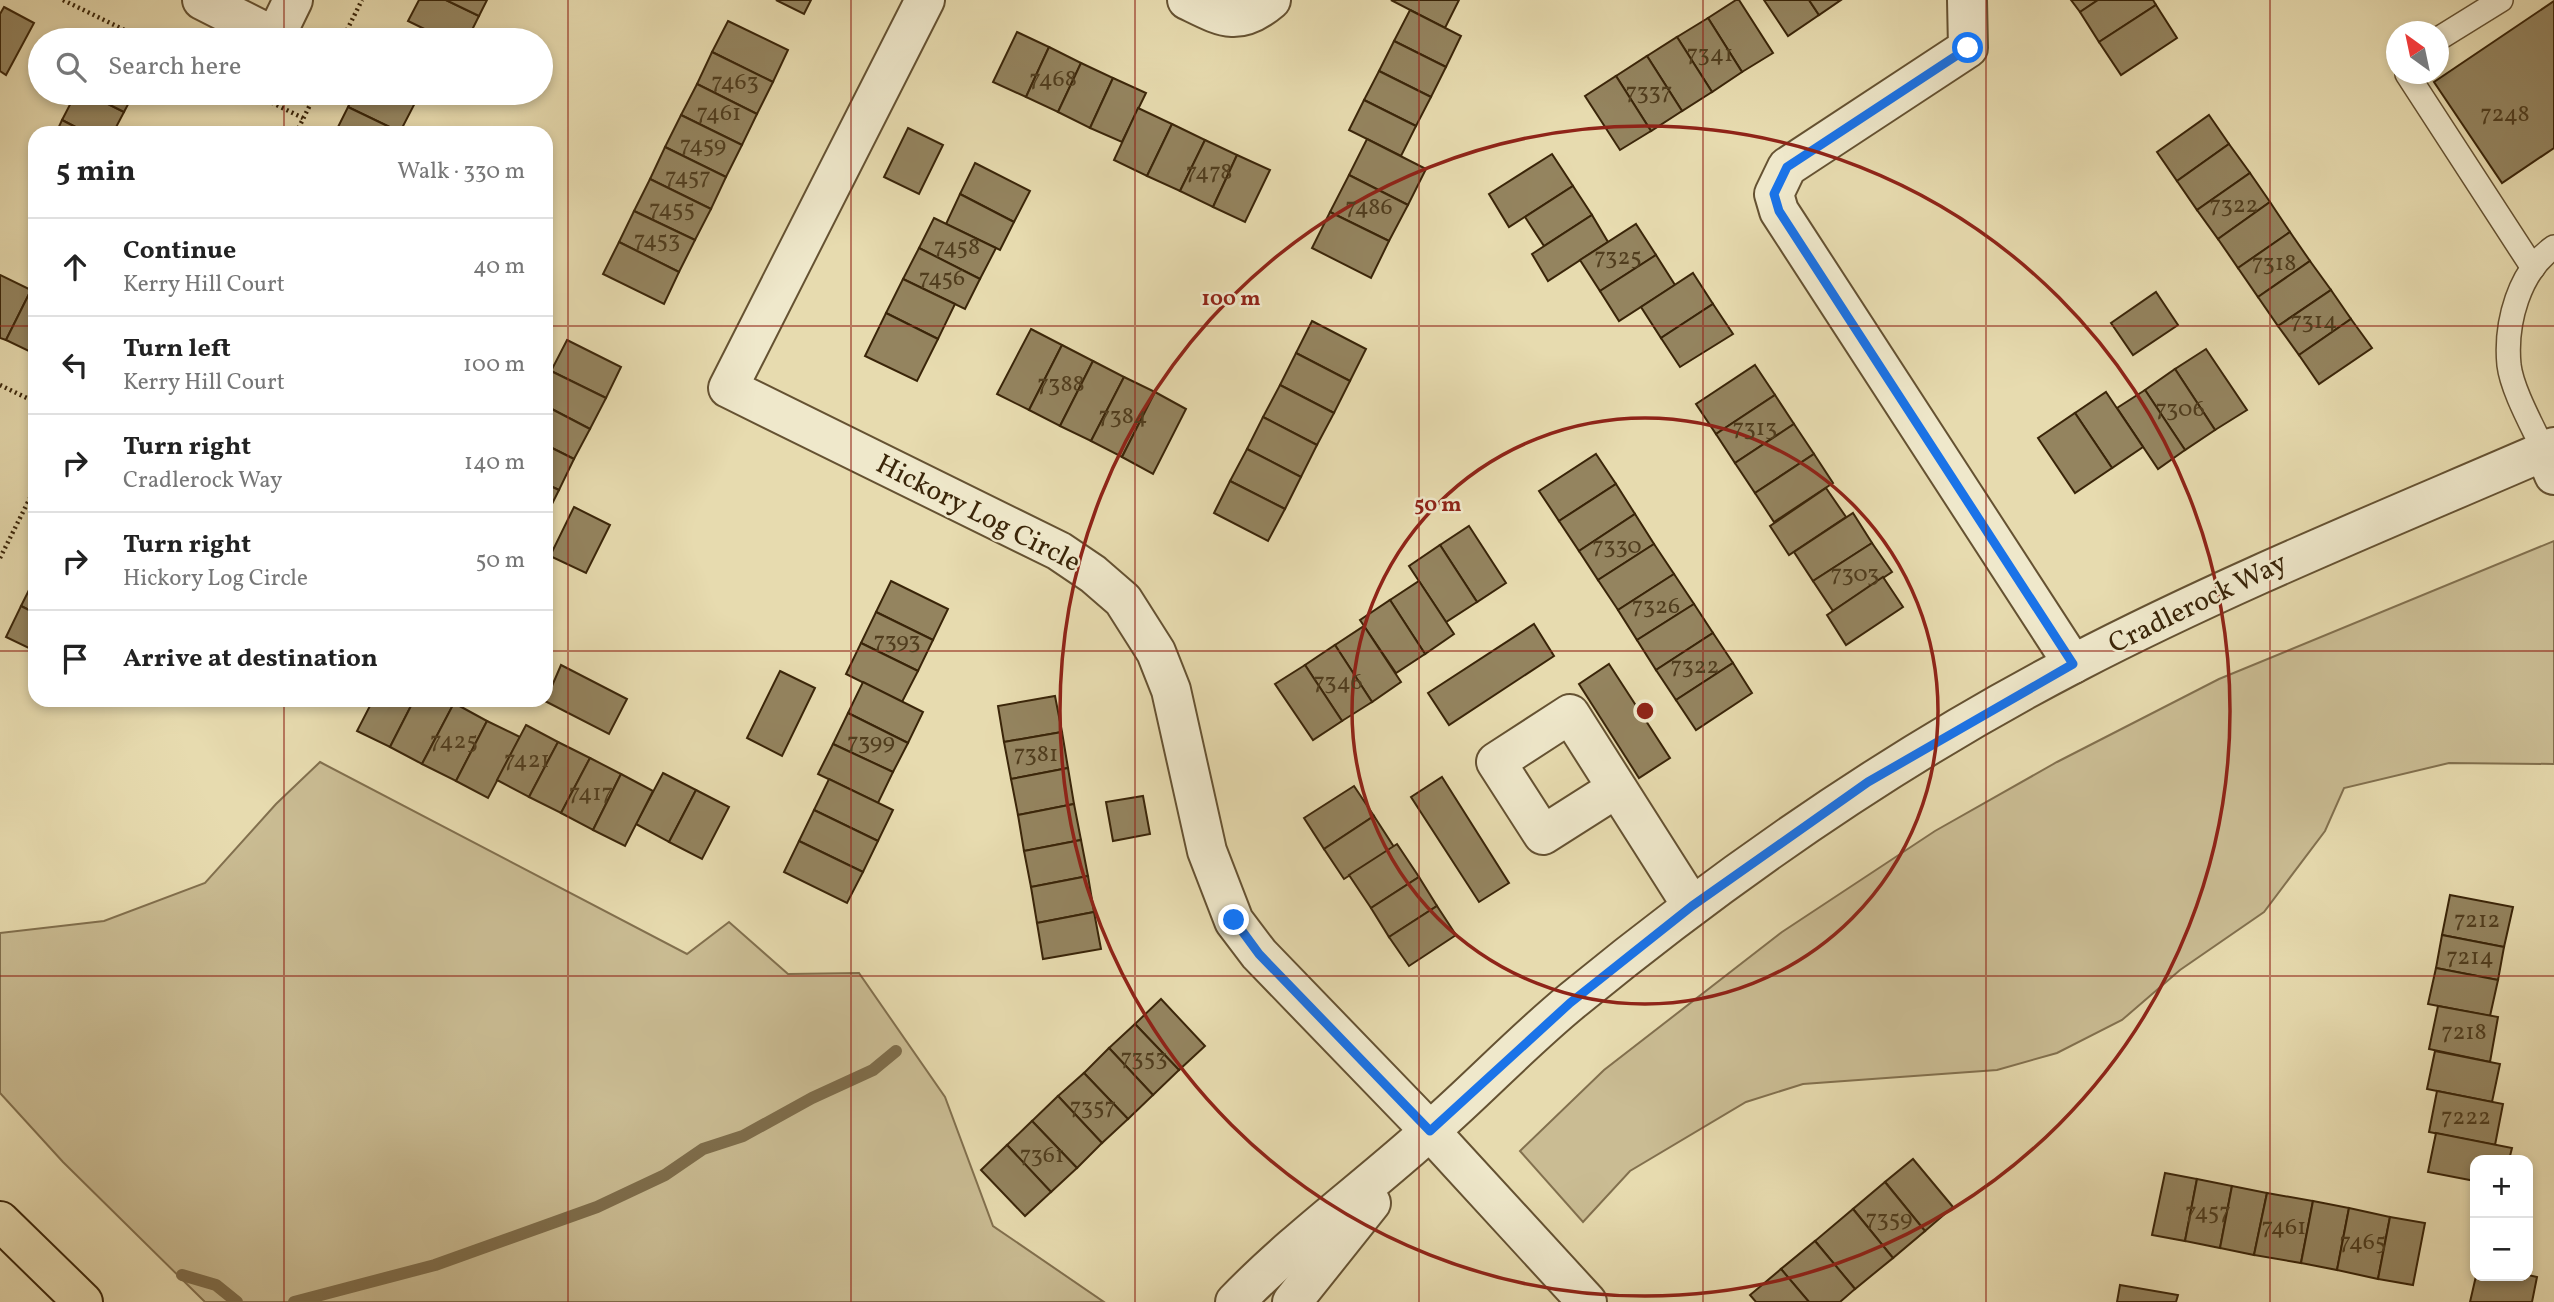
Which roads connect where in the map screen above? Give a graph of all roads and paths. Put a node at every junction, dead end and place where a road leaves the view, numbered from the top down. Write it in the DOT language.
graph roads {
  1 [pos="63,0"];
  2 [pos="202,0"];
  3 [pos="293,0"];
  4 [pos="362,0"];
  5 [pos="925,0"];
  6 [pos="1187,0"];
  7 [pos="1271,0"];
  8 [pos="1967,0"];
  9 [pos="2501,0"];
  10 [pos="120,28"];
  11 [pos="257,28"];
  12 [pos="279,28"];
  13 [pos="348,28"];
  14 [pos="2449,32"];
  15 [pos="2413,84"];
  16 [pos="276,105"];
  17 [pos="310,105"];
  18 [pos="303,118"];
  19 [pos="299,126"];
  20 [pos="2554,247"];
  21 [pos="2533,268"];
  22 [pos="0,385"];
  23 [pos="28,399"];
  24 [pos="2551,458"];
  25 [pos="28,502"];
  26 [pos="0,558"];
  27 [pos="2073,664"];
  28 [pos="1617,788"];
  29 [pos="1692,906"];
  30 [pos="1430,1131"];
  31 [pos="0,1221"];
  32 [pos="83,1302"];
  33 [pos="1235,1302"];
  34 [pos="1292,1302"];
  35 [pos="1587,1302"];
  1 -- 10 [label="path"];
  2 -- 11 [label="street"];
  3 -- 12 [label="street"];
  4 -- 13 [label="path"];
  5 -- 30 [label="street, Hickory Log Circle"];
  6 -- 7 [label="street"];
  8 -- 27 [label="street"];
  9 -- 14 [label="lane"];
  15 -- 21 [label="lane"];
  16 -- 18 [label="path"];
  17 -- 18 [label="path"];
  18 -- 19 [label="path"];
  20 -- 21 [label="lane"];
  21 -- 24 [label="lane"];
  22 -- 23 [label="path"];
  24 -- 27 [label="street, Cradlerock Way"];
  25 -- 26 [label="path"];
  27 -- 29 [label="street, Cradlerock Way"];
  28 -- 29 [label="street"];
  29 -- 30 [label="street, Cradlerock Way"];
  30 -- 33 [label="street, Cradlerock Way"];
  30 -- 34 [label="street, Cradlerock Way"];
  30 -- 35 [label="street"];
  31 -- 32 [label="main road"];
}
